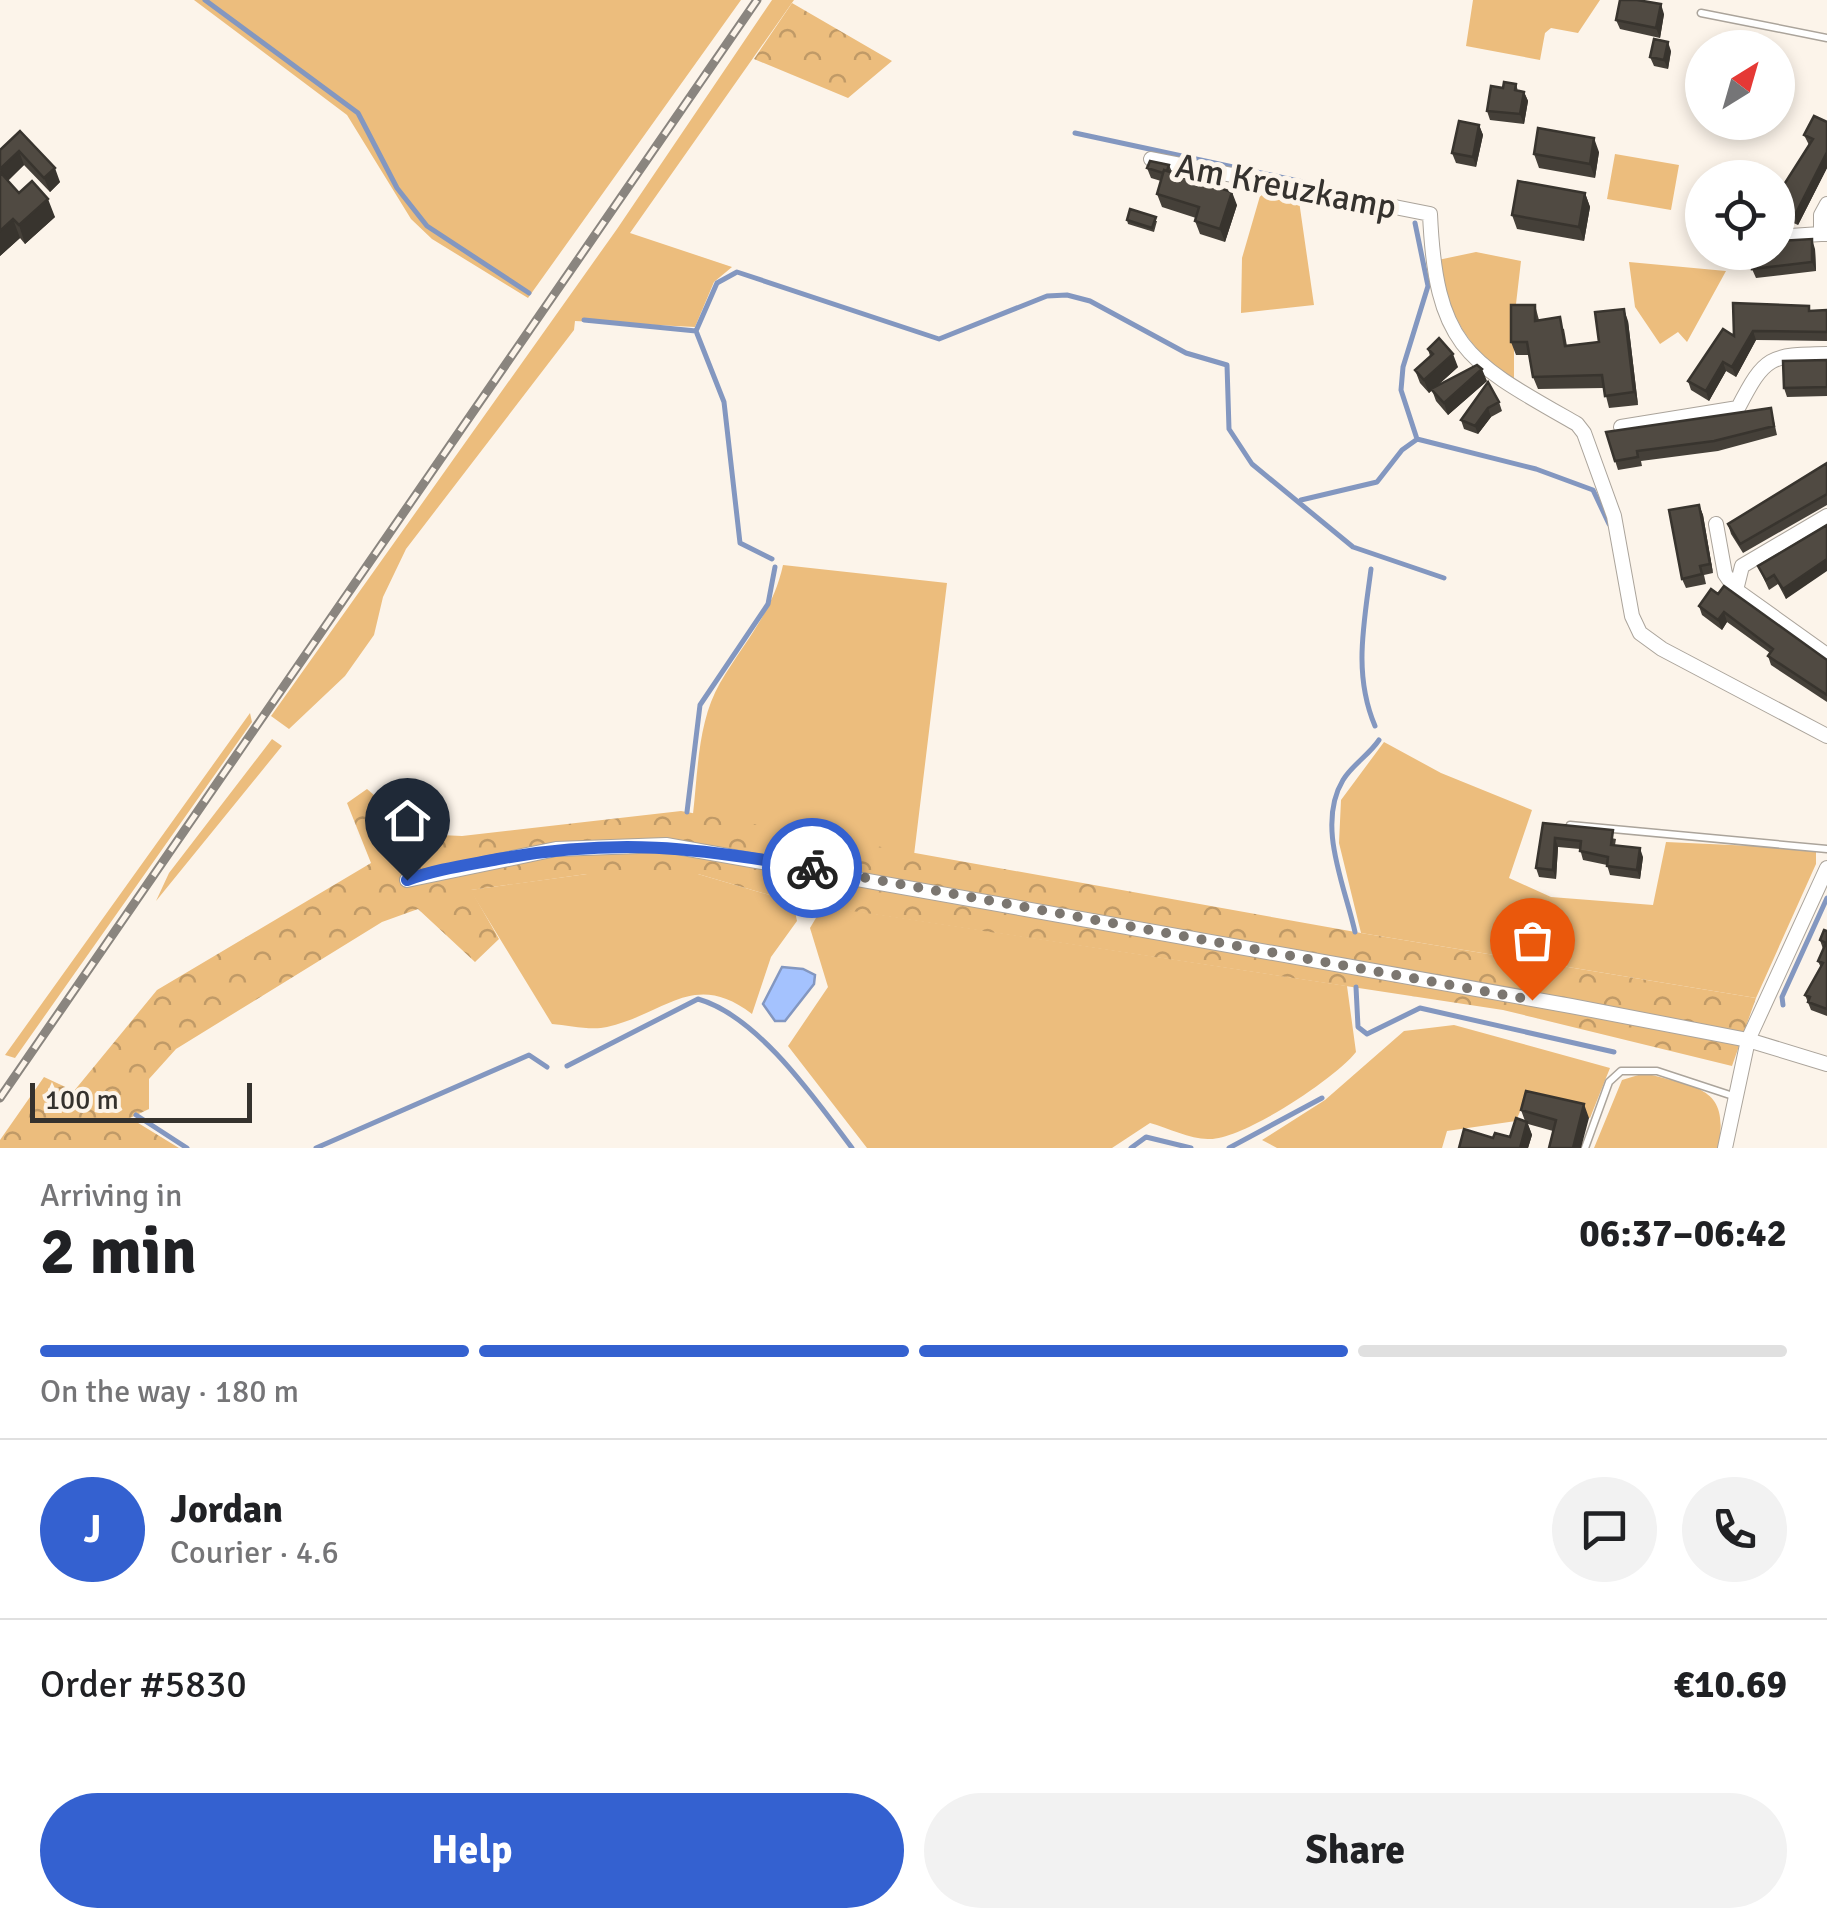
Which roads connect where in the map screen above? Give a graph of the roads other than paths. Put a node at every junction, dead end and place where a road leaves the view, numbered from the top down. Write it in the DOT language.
graph roads {
  1 [pos="1700,13"];
  2 [pos="1827,38"];
  3 [pos="1150,159"];
  4 [pos="1827,204"];
  5 [pos="1824,234"];
  6 [pos="1795,236"];
  7 [pos="1827,354"];
  8 [pos="1621,428"];
  9 [pos="1827,516"];
  10 [pos="1716,524"];
  11 [pos="1736,590"];
  12 [pos="1827,656"];
  13 [pos="1827,736"];
  14 [pos="1570,825"];
  15 [pos="1827,849"];
  16 [pos="1827,868"];
  17 [pos="407,880"];
  18 [pos="1748,1040"];
  19 [pos="1827,1064"];
  20 [pos="1734,1097"];
  21 [pos="1585,1148"];
  22 [pos="1725,1148"];
  1 -- 2 [label="lane"];
  3 -- 13 [label="street, Am Kreuzkamp"];
  4 -- 5 [label="street"];
  5 -- 6 [label="street"];
  7 -- 8 [label="street"];
  9 -- 11 [label="street"];
  10 -- 11 [label="street"];
  11 -- 12 [label="street"];
  14 -- 15 [label="lane"];
  16 -- 18 [label="street"];
  17 -- 18 [label="street"];
  18 -- 19 [label="street"];
  18 -- 20 [label="street"];
  20 -- 21 [label="lane"];
  20 -- 22 [label="street"];
}
